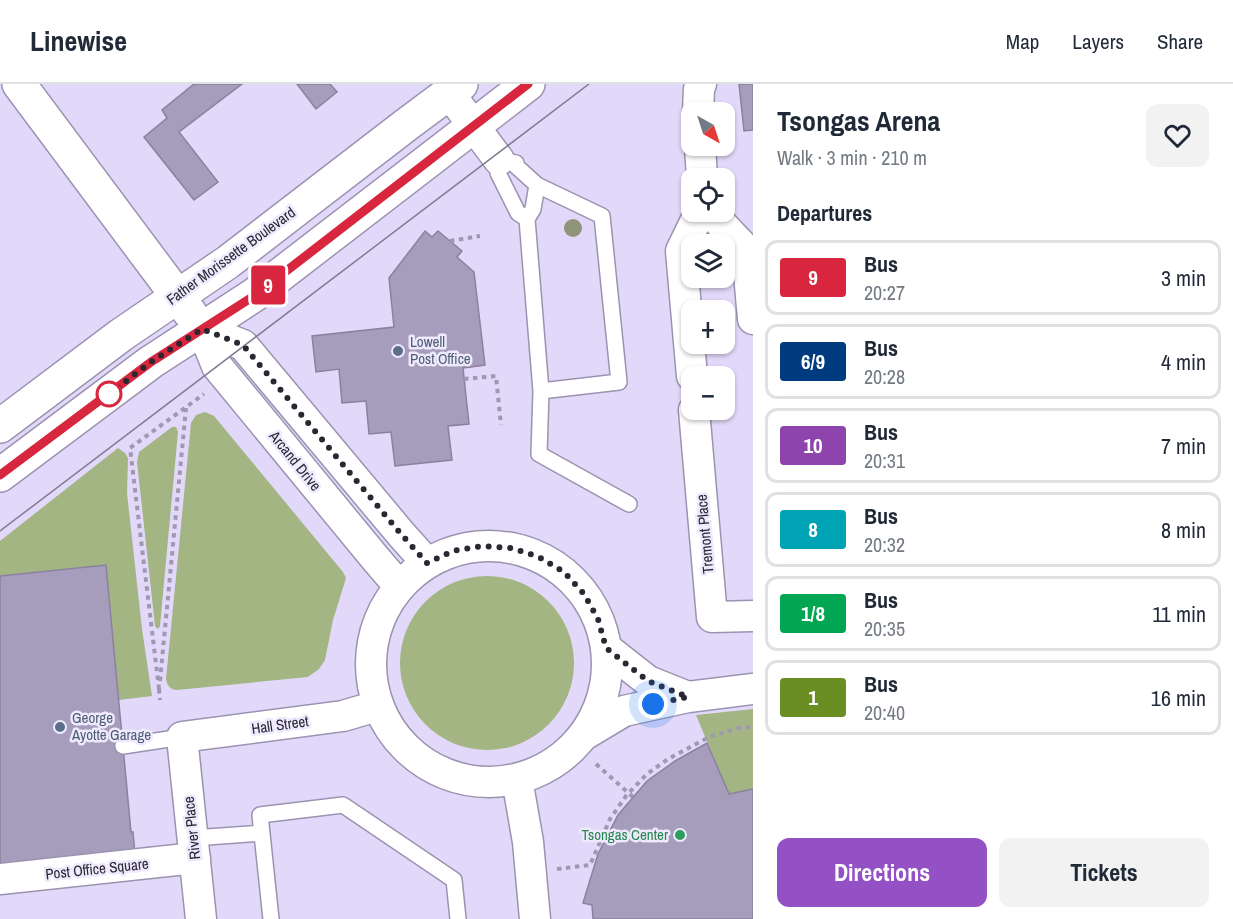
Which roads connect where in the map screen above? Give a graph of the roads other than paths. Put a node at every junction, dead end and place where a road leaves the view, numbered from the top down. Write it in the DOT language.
graph roads {
  1 [pos="19,84"];
  2 [pos="528,84"];
  3 [pos="455,88"];
  4 [pos="475,126"];
  5 [pos="500,160"];
  6 [pos="537,185"];
  7 [pos="527,219"];
  8 [pos="695,222"];
  9 [pos="719,222"];
  10 [pos="177,297"];
  11 [pos="753,319"];
  12 [pos="202,329"];
  13 [pos="691,366"];
  14 [pos="541,391"];
  15 [pos="695,420"];
  16 [pos="0,426"];
  17 [pos="0,475"];
  18 [pos="628,504"];
  19 [pos="427,563"];
  20 [pos="399,586"];
  21 [pos="753,616"];
  22 [pos="606,648"];
  23 [pos="753,688"];
  24 [pos="688,697"];
  25 [pos="377,706"];
  26 [pos="582,736"];
  27 [pos="182,737"];
  28 [pos="123,746"];
  29 [pos="517,779"];
  30 [pos="262,833"];
  31 [pos="194,848"];
  32 [pos="0,879"];
  33 [pos="201,919"];
  34 [pos="271,919"];
  35 [pos="458,919"];
  36 [pos="535,919"];
  1 -- 10 [label="main road, Arcand Drive"];
  2 -- 4 [label="main road"];
  3 -- 4 [label="street"];
  3 -- 10 [label="main road, Father Morissette Boulevard"];
  4 -- 5 [label="street"];
  4 -- 12 [label="main road"];
  5 -- 6 [label="lane"];
  5 -- 7 [label="lane"];
  6 -- 7 [label="lane"];
  6 -- 14 [label="lane"];
  7 -- 14 [label="lane"];
  8 -- 13 [label="street"];
  9 -- 11 [label="street"];
  10 -- 12 [label="main road, Arcand Drive"];
  10 -- 16 [label="main road, Father Morissette Boulevard"];
  12 -- 17 [label="main road"];
  12 -- 19 [label="street"];
  12 -- 20 [label="street, Arcand Drive"];
  14 -- 18 [label="lane"];
  15 -- 21 [label="street, Tremont Place"];
  19 -- 20 [label="street"];
  19 -- 22 [label="street"];
  20 -- 25 [label="street"];
  22 -- 24 [label="street"];
  22 -- 26 [label="street"];
  23 -- 24 [label="street"];
  24 -- 26 [label="street"];
  25 -- 27 [label="street, Hall Street"];
  25 -- 29 [label="street"];
  26 -- 29 [label="street"];
  27 -- 28 [label="lane"];
  27 -- 31 [label="street, River Place"];
  29 -- 36 [label="street"];
  30 -- 31 [label="lane"];
  30 -- 34 [label="lane"];
  30 -- 35 [label="lane"];
  31 -- 32 [label="street, Post Office Square"];
  31 -- 33 [label="street, River Place"];
}
